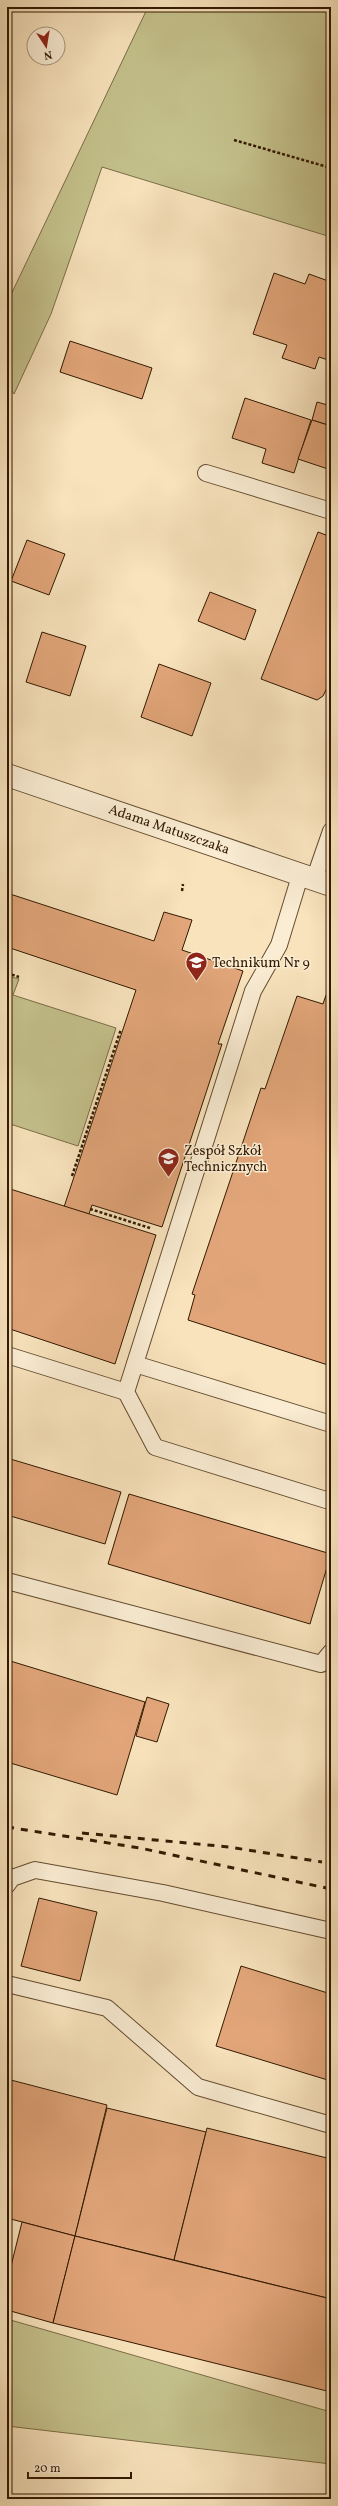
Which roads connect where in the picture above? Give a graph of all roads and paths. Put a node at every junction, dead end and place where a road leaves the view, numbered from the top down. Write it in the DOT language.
graph roads {
  1 [pos="234,140"];
  2 [pos="331,168"];
  3 [pos="206,473"];
  4 [pos="331,511"];
  5 [pos="7,775"];
  6 [pos="331,831"];
  7 [pos="315,880"];
  8 [pos="184,884"];
  9 [pos="182,891"];
  10 [pos="7,973"];
  11 [pos="20,977"];
  12 [pos="121,1029"];
  13 [pos="72,1176"];
  14 [pos="90,1209"];
  15 [pos="175,1236"];
  16 [pos="7,1355"];
  17 [pos="135,1364"];
  18 [pos="126,1392"];
  19 [pos="331,1424"];
  20 [pos="331,1498"];
  21 [pos="7,1581"];
  22 [pos="331,1652"];
  23 [pos="7,1885"];
  24 [pos="331,1931"];
  25 [pos="7,1984"];
  26 [pos="331,2125"];
  1 -- 2 [label="path"];
  3 -- 4 [label="lane"];
  5 -- 7 [label="street, Adama Matuszczaka"];
  6 -- 7 [label="lane"];
  7 -- 15 [label="lane"];
  8 -- 9 [label="path"];
  10 -- 11 [label="path"];
  12 -- 13 [label="path"];
  14 -- 15 [label="path"];
  15 -- 17 [label="lane"];
  16 -- 18 [label="lane"];
  17 -- 18 [label="lane"];
  17 -- 19 [label="lane"];
  18 -- 20 [label="lane"];
  21 -- 22 [label="lane"];
  23 -- 24 [label="lane"];
  25 -- 26 [label="lane"];
}
